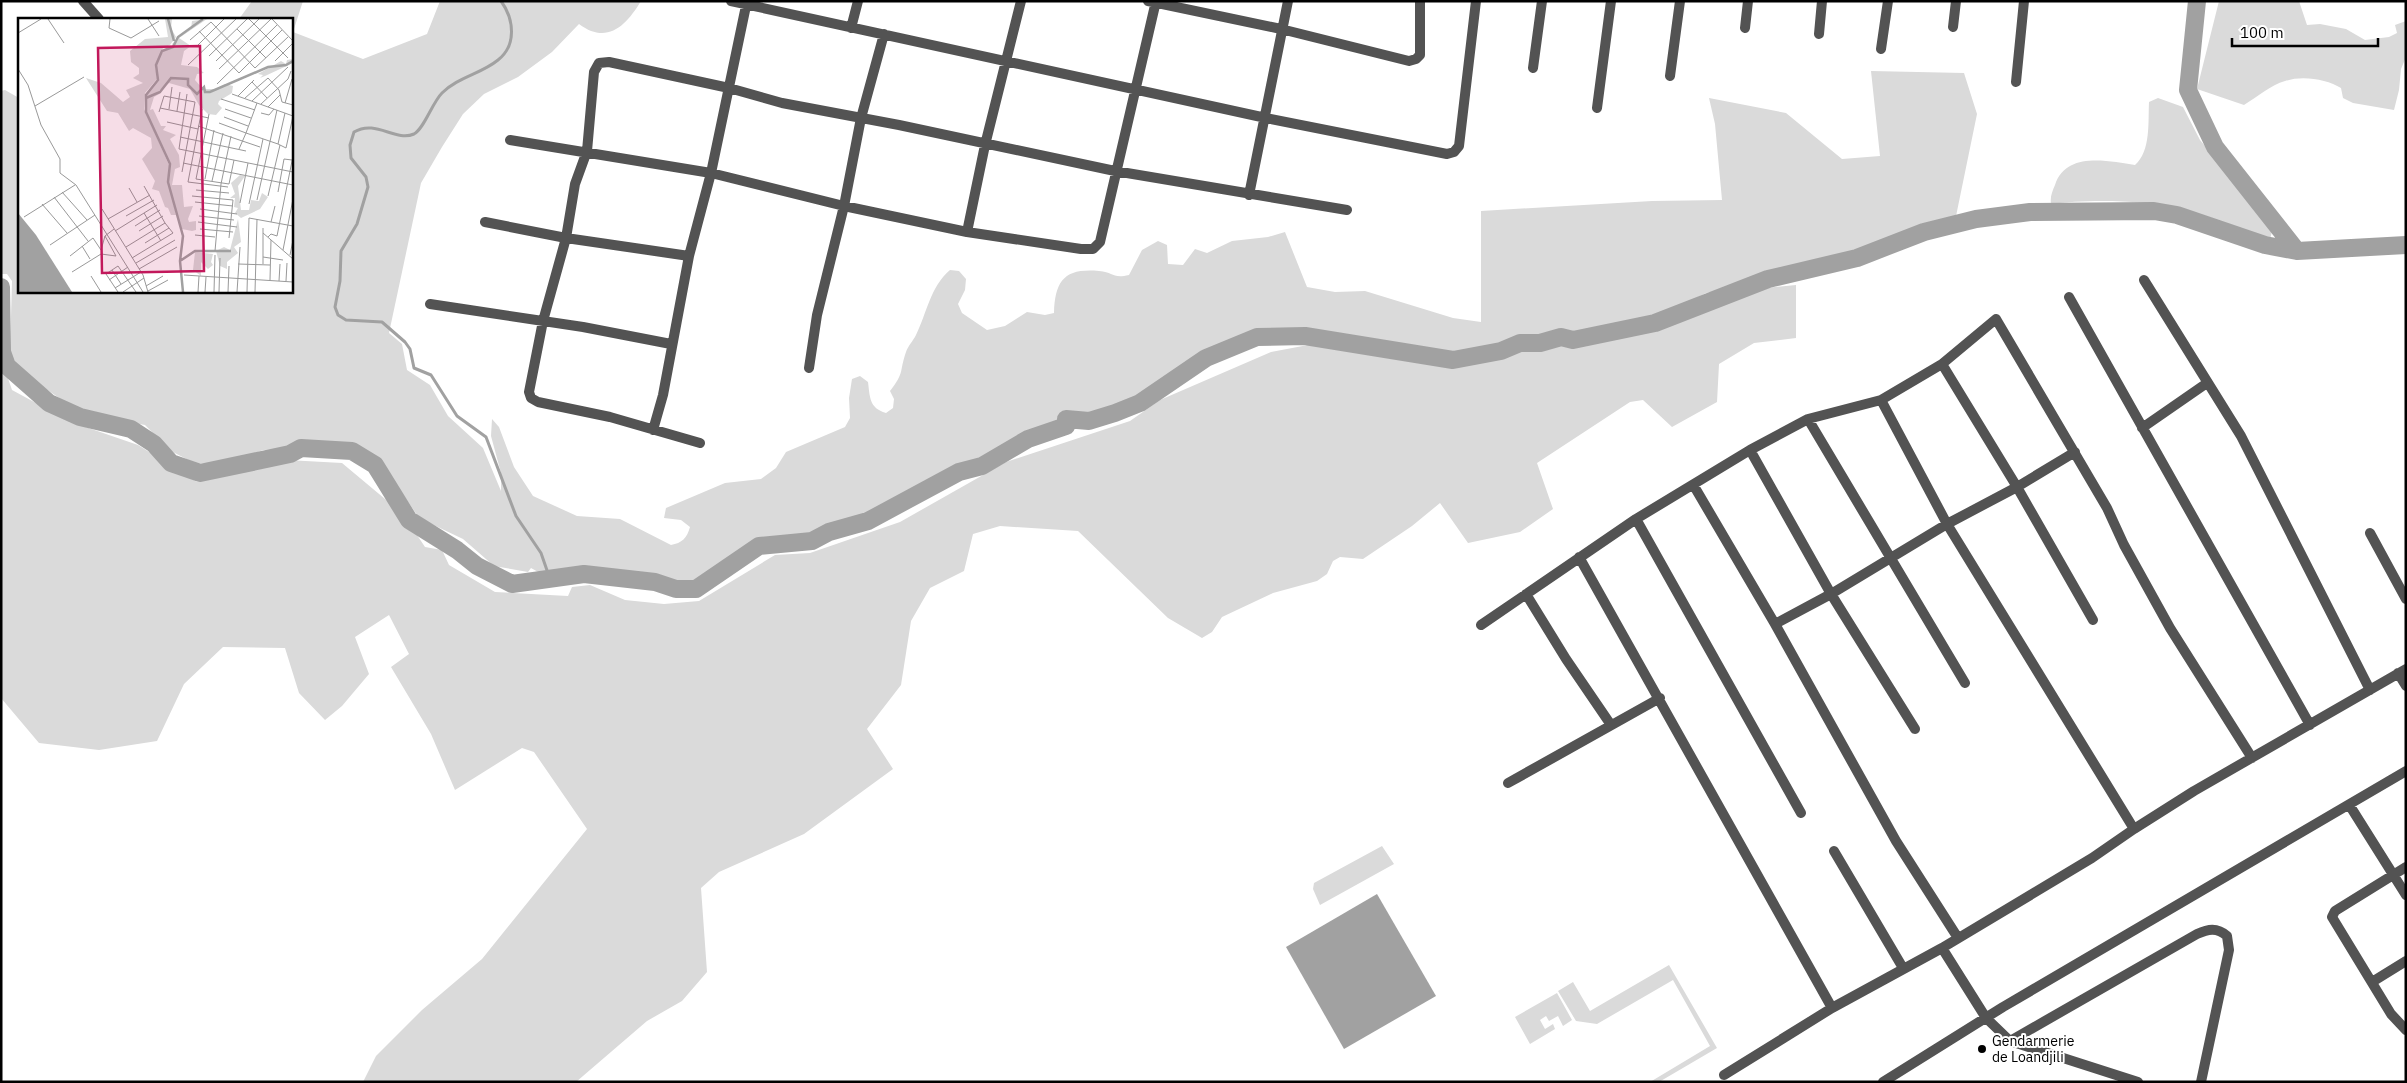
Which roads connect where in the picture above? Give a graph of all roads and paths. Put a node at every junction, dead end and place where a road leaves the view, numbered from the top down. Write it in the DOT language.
graph roads {
  1 [pos="83,1"];
  2 [pos="730,1"];
  3 [pos="858,1"];
  4 [pos="1020,1"];
  5 [pos="1288,1"];
  6 [pos="1420,1"];
  7 [pos="1476,1"];
  8 [pos="1542,1"];
  9 [pos="1611,1"];
  10 [pos="1680,1"];
  11 [pos="1748,1"];
  12 [pos="1822,1"];
  13 [pos="1888,1"];
  14 [pos="1956,1"];
  15 [pos="2024,1"];
  16 [pos="1153,2"];
  17 [pos="747,3"];
  18 [pos="98,18"];
  19 [pos="1953,27"];
  20 [pos="851,28"];
  21 [pos="1745,28"];
  22 [pos="1281,29"];
  23 [pos="884,34"];
  24 [pos="1819,34"];
  25 [pos="1881,49"];
  26 [pos="1006,60"];
  27 [pos="1533,68"];
  28 [pos="1670,76"];
  29 [pos="2016,82"];
  30 [pos="729,88"];
  31 [pos="1134,89"];
  32 [pos="1597,108"];
  33 [pos="861,118"];
  34 [pos="1266,118"];
  35 [pos="510,140"];
  36 [pos="985,145"];
  37 [pos="587,151"];
  38 [pos="1115,172"];
  39 [pos="711,173"];
  40 [pos="1249,195"];
  41 [pos="844,206"];
  42 [pos="1347,210"];
  43 [pos="485,222"];
  44 [pos="967,232"];
  45 [pos="566,238"];
  46 [pos="689,256"];
  47 [pos="2144,280"];
  48 [pos="2069,298"];
  49 [pos="430,304"];
  50 [pos="543,321"];
  51 [pos="671,344"];
  52 [pos="1942,364"];
  53 [pos="809,368"];
  54 [pos="2207,383"];
  55 [pos="1881,400"];
  56 [pos="1808,419"];
  57 [pos="2142,428"];
  58 [pos="654,430"];
  59 [pos="700,443"];
  60 [pos="1750,450"];
  61 [pos="2075,452"];
  62 [pos="1694,486"];
  63 [pos="2017,487"];
  64 [pos="1636,519"];
  65 [pos="1947,524"];
  66 [pos="2370,533"];
  67 [pos="1579,556"];
  68 [pos="1892,558"];
  69 [pos="1526,594"];
  70 [pos="1831,594"];
  71 [pos="2406,599"];
  72 [pos="2093,620"];
  73 [pos="1775,624"];
  74 [pos="1481,625"];
  75 [pos="2402,671"];
  76 [pos="1965,682"];
  77 [pos="2406,686"];
  78 [pos="2370,690"];
  79 [pos="1660,698"];
  80 [pos="1611,725"];
  81 [pos="2310,725"];
  82 [pos="1916,729"];
  83 [pos="2252,758"];
  84 [pos="2406,771"];
  85 [pos="1508,783"];
  86 [pos="2350,806"];
  87 [pos="1801,814"];
  88 [pos="2134,829"];
  89 [pos="1834,851"];
  90 [pos="2406,867"];
  91 [pos="2394,875"];
  92 [pos="2406,895"];
  93 [pos="1958,938"];
  94 [pos="1942,948"];
  95 [pos="2406,961"];
  96 [pos="1904,968"];
  97 [pos="2372,982"];
  98 [pos="1832,1008"];
  99 [pos="1986,1018"];
  100 [pos="2406,1030"];
  101 [pos="2010,1042"];
  102 [pos="1724,1075"];
  103 [pos="1883,1082"];
  104 [pos="2138,1082"];
  105 [pos="2201,1082"];
  1 -- 18 [label="street"];
  2 -- 17 [label="street"];
  3 -- 20 [label="street"];
  4 -- 26 [label="street"];
  5 -- 22 [label="street"];
  6 -- 22 [label="street"];
  7 -- 34 [label="street"];
  8 -- 27 [label="street"];
  9 -- 32 [label="street"];
  10 -- 28 [label="street"];
  11 -- 21 [label="street"];
  12 -- 24 [label="street"];
  13 -- 25 [label="street"];
  14 -- 19 [label="street"];
  15 -- 29 [label="street"];
  16 -- 22 [label="street"];
  16 -- 31 [label="street"];
  17 -- 20 [label="street"];
  17 -- 30 [label="street"];
  20 -- 23 [label="street"];
  22 -- 34 [label="street"];
  23 -- 26 [label="street"];
  23 -- 33 [label="street"];
  26 -- 31 [label="street"];
  26 -- 36 [label="street"];
  30 -- 33 [label="street"];
  30 -- 37 [label="street"];
  30 -- 39 [label="street"];
  31 -- 34 [label="street"];
  31 -- 38 [label="street"];
  33 -- 36 [label="street"];
  33 -- 41 [label="street"];
  34 -- 40 [label="street"];
  35 -- 37 [label="street"];
  36 -- 38 [label="street"];
  36 -- 44 [label="street"];
  37 -- 39 [label="street"];
  37 -- 45 [label="street"];
  38 -- 40 [label="street"];
  38 -- 44 [label="street"];
  39 -- 41 [label="street"];
  39 -- 46 [label="street"];
  40 -- 42 [label="street"];
  41 -- 44 [label="street"];
  41 -- 53 [label="street"];
  43 -- 45 [label="street"];
  45 -- 46 [label="street"];
  45 -- 50 [label="street"];
  46 -- 51 [label="street"];
  47 -- 54 [label="street"];
  48 -- 57 [label="street"];
  49 -- 50 [label="street"];
  50 -- 51 [label="street"];
  50 -- 58 [label="street"];
  51 -- 58 [label="street"];
  52 -- 55 [label="street"];
  52 -- 61 [label="street"];
  52 -- 63 [label="street"];
  54 -- 57 [label="street"];
  54 -- 78 [label="street"];
  55 -- 56 [label="street"];
  55 -- 65 [label="street"];
  56 -- 60 [label="street"];
  56 -- 68 [label="street"];
  57 -- 81 [label="street"];
  58 -- 59 [label="street"];
  60 -- 62 [label="street"];
  60 -- 70 [label="street"];
  61 -- 63 [label="street"];
  61 -- 83 [label="street"];
  62 -- 64 [label="street"];
  62 -- 73 [label="street"];
  63 -- 65 [label="street"];
  63 -- 72 [label="street"];
  64 -- 67 [label="street"];
  64 -- 87 [label="street"];
  65 -- 68 [label="street"];
  65 -- 88 [label="street"];
  66 -- 71 [label="street"];
  67 -- 69 [label="street"];
  67 -- 79 [label="street"];
  68 -- 70 [label="street"];
  68 -- 76 [label="street"];
  69 -- 74 [label="street"];
  69 -- 80 [label="street"];
  70 -- 73 [label="street"];
  70 -- 82 [label="street"];
  73 -- 93 [label="street"];
  75 -- 77 [label="street"];
  75 -- 78 [label="street"];
  78 -- 81 [label="street"];
  79 -- 80 [label="street"];
  79 -- 98 [label="street"];
  80 -- 85 [label="street"];
  81 -- 83 [label="street"];
  83 -- 88 [label="street"];
  84 -- 86 [label="street"];
  86 -- 91 [label="street"];
  86 -- 99 [label="street"];
  88 -- 93 [label="street"];
  89 -- 96 [label="street"];
  90 -- 91 [label="street"];
  91 -- 92 [label="street"];
  91 -- 97 [label="street"];
  93 -- 94 [label="street"];
  94 -- 96 [label="street"];
  94 -- 99 [label="street"];
  95 -- 97 [label="street"];
  96 -- 98 [label="street"];
  97 -- 100 [label="street"];
  98 -- 102 [label="street"];
  99 -- 101 [label="street"];
  99 -- 103 [label="street"];
  101 -- 104 [label="street"];
  101 -- 105 [label="street"];
}
